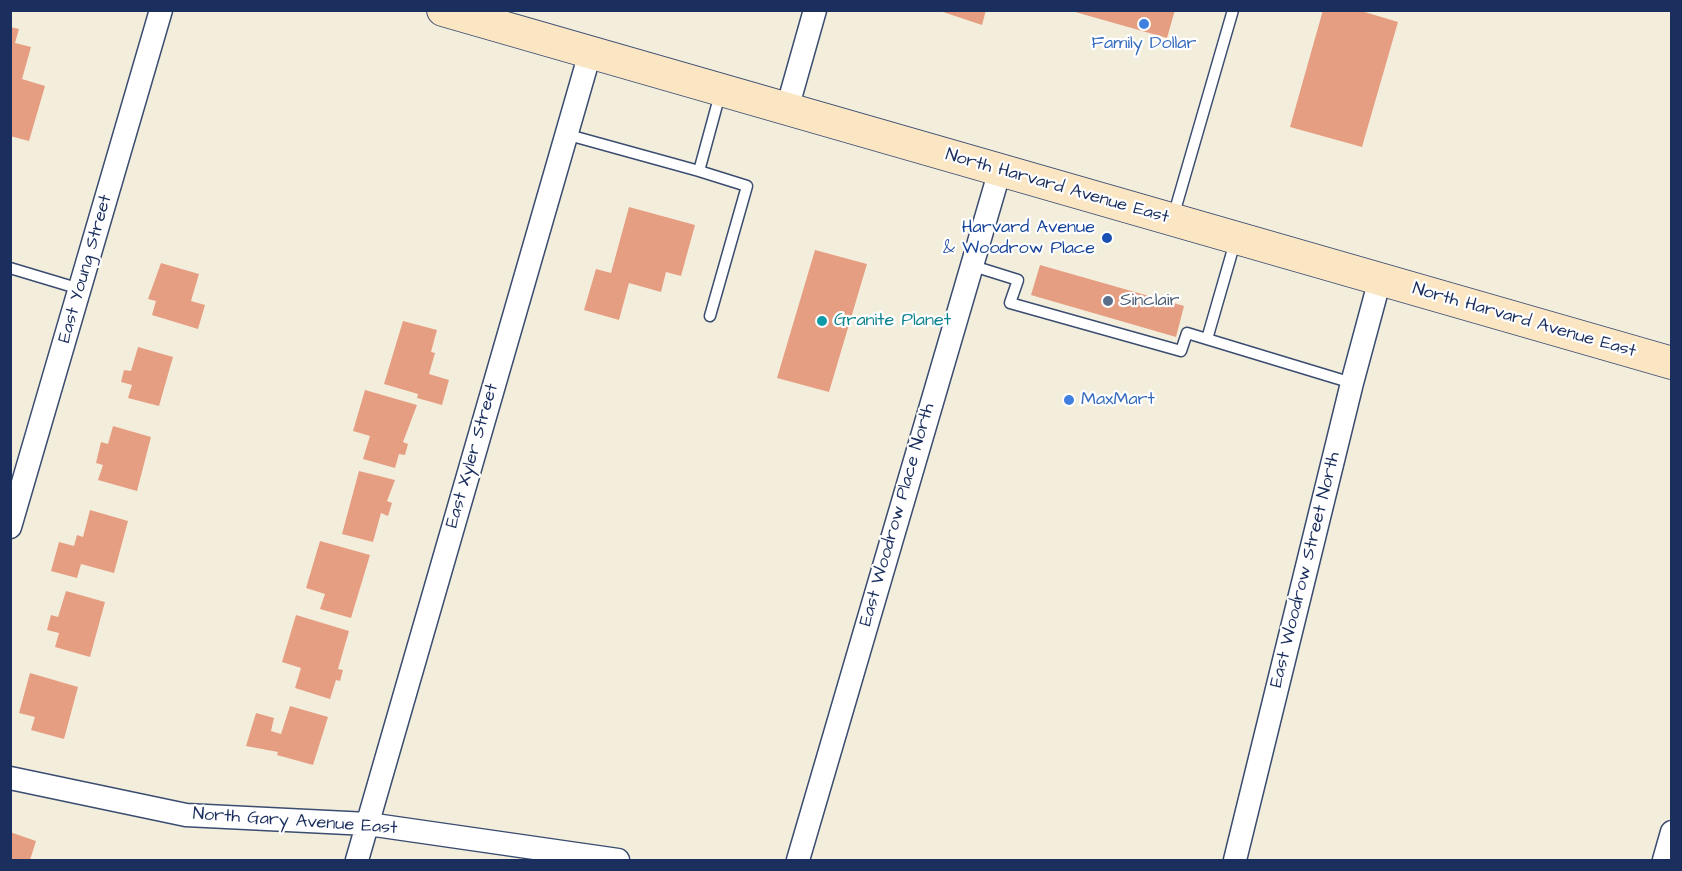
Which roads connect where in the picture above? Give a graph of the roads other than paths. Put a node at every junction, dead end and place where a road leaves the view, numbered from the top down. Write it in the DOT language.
graph roads {
  1 [pos="161,10"];
  2 [pos="443,10"];
  3 [pos="815,10"];
  4 [pos="1233,10"];
  5 [pos="590,53"];
  6 [pos="721,90"];
  7 [pos="788,109"];
  8 [pos="565,134"];
  9 [pos="1000,170"];
  10 [pos="699,171"];
  11 [pos="1172,220"];
  12 [pos="1236,238"];
  13 [pos="970,266"];
  14 [pos="10,267"];
  15 [pos="1380,279"];
  16 [pos="80,289"];
  17 [pos="710,316"];
  18 [pos="1207,339"];
  19 [pos="1671,363"];
  20 [pos="1352,383"];
  21 [pos="10,527"];
  22 [pos="10,778"];
  23 [pos="368,824"];
  24 [pos="1671,832"];
  25 [pos="357,861"];
  26 [pos="618,861"];
  27 [pos="798,861"];
  28 [pos="1236,861"];
  29 [pos="1664,861"];
  1 -- 16 [label="street, East Young Street"];
  2 -- 5 [label="main road, North Harvard Avenue East"];
  3 -- 7 [label="street"];
  4 -- 11 [label="lane"];
  5 -- 6 [label="main road, North Harvard Avenue East"];
  5 -- 8 [label="street, East Xyler Street"];
  6 -- 7 [label="main road, North Harvard Avenue East"];
  6 -- 10 [label="lane"];
  7 -- 9 [label="main road, North Harvard Avenue East"];
  8 -- 10 [label="lane"];
  8 -- 23 [label="street, East Xyler Street"];
  9 -- 11 [label="main road, North Harvard Avenue East"];
  9 -- 13 [label="street, East Woodrow Place North"];
  10 -- 17 [label="lane"];
  11 -- 12 [label="main road, North Harvard Avenue East"];
  12 -- 15 [label="main road, North Harvard Avenue East"];
  12 -- 18 [label="lane"];
  13 -- 18 [label="lane"];
  13 -- 27 [label="street, East Woodrow Place North"];
  14 -- 16 [label="lane"];
  15 -- 19 [label="main road, North Harvard Avenue East"];
  15 -- 20 [label="street, East Woodrow Street North"];
  16 -- 21 [label="street, East Young Street"];
  18 -- 20 [label="lane"];
  20 -- 28 [label="street, East Woodrow Street North"];
  22 -- 23 [label="street, North Gary Avenue East"];
  23 -- 25 [label="street, East Xyler Street"];
  23 -- 26 [label="street, North Gary Avenue East"];
  24 -- 29 [label="street"];
}
